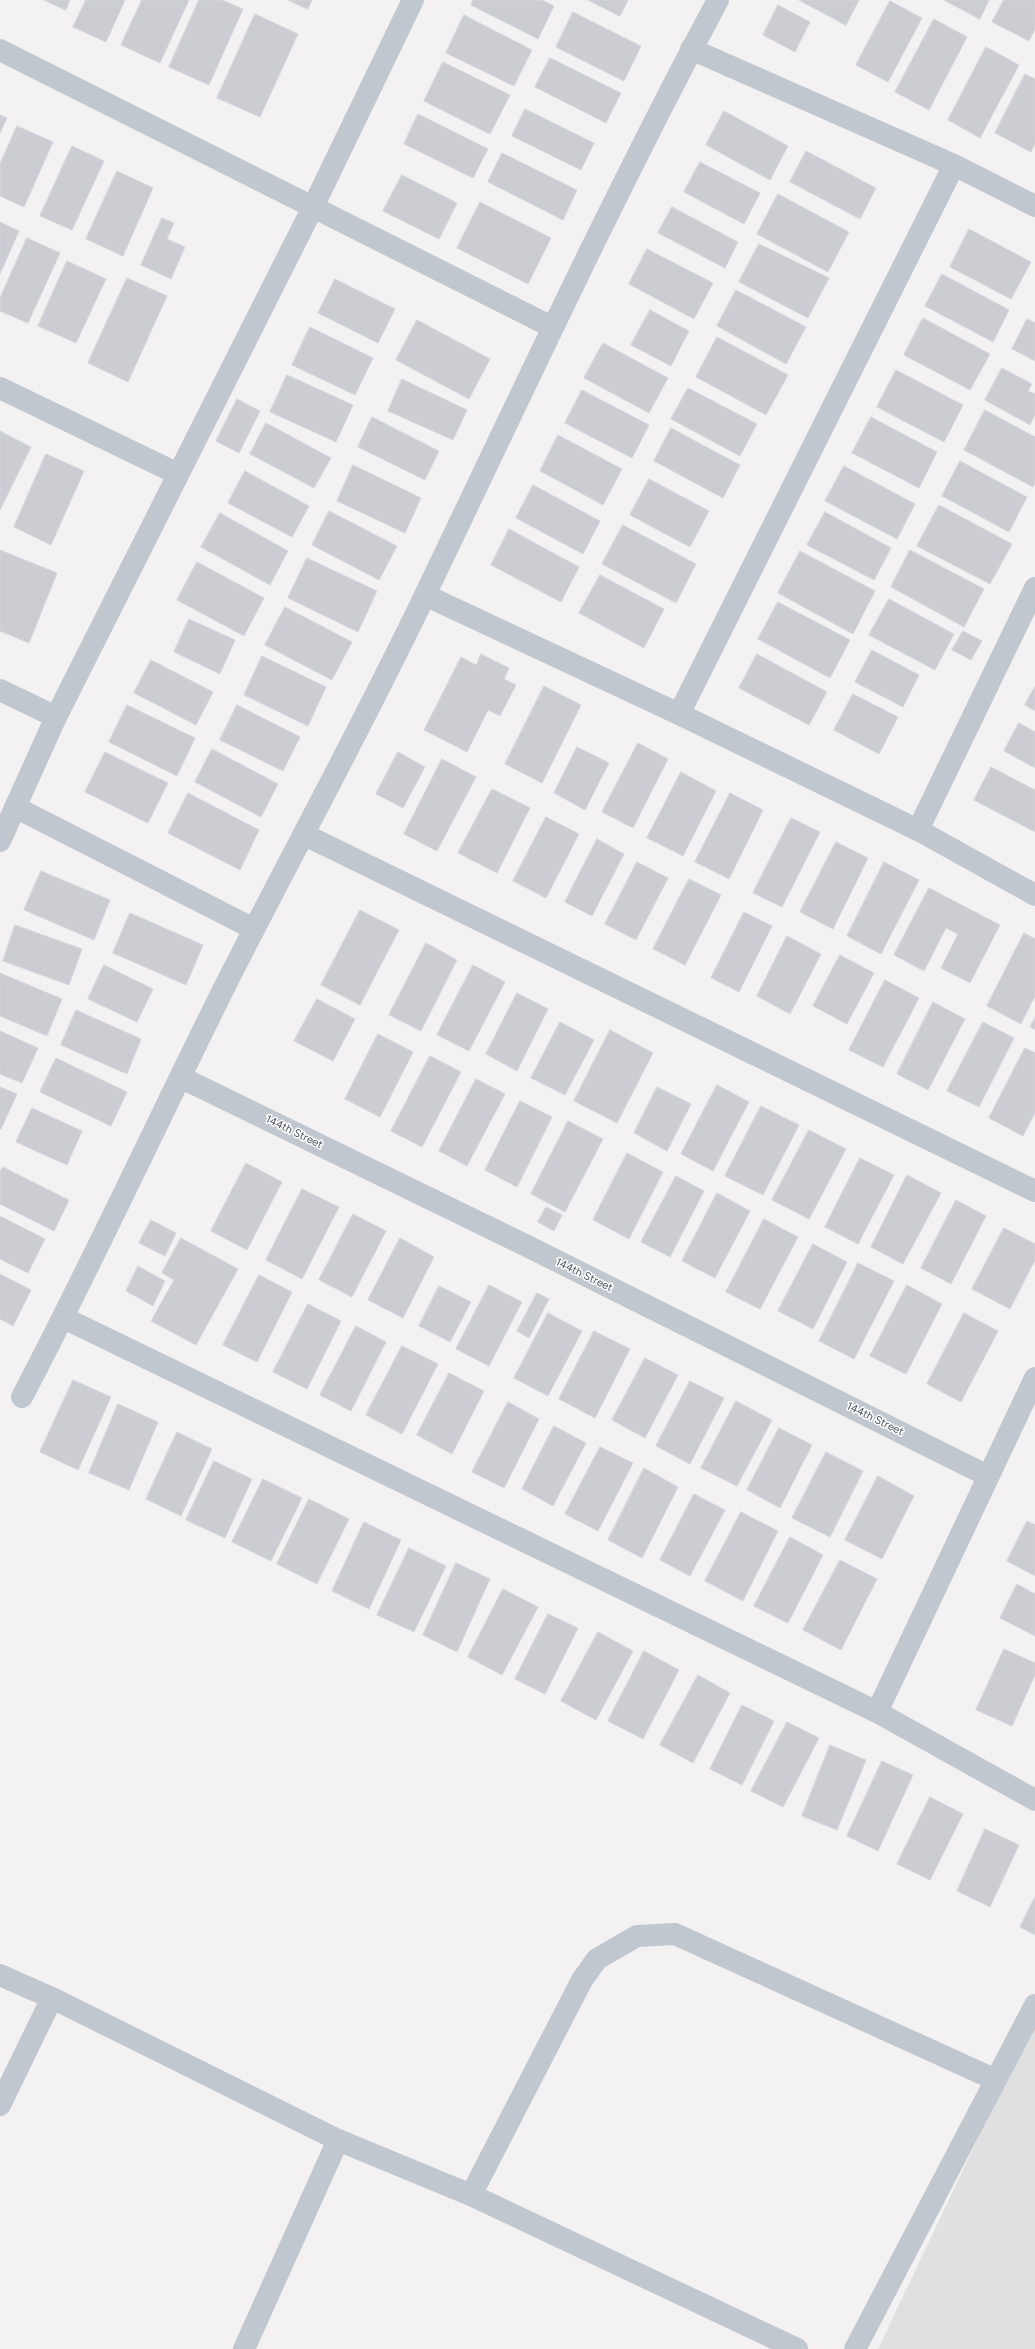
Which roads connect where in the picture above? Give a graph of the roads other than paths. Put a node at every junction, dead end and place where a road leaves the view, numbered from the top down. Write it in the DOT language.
graph roads {
  1 [pos="413,0"];
  2 [pos="718,0"];
  3 [pos="691,49"];
  4 [pos="0,50"];
  5 [pos="954,166"];
  6 [pos="1035,206"];
  7 [pos="313,207"];
  8 [pos="552,327"];
  9 [pos="0,388"];
  10 [pos="178,474"];
  11 [pos="1035,588"];
  12 [pos="425,595"];
  13 [pos="0,690"];
  14 [pos="679,714"];
  15 [pos="56,717"];
  16 [pos="17,808"];
  17 [pos="918,830"];
  18 [pos="304,834"];
  19 [pos="0,841"];
  20 [pos="1035,894"];
  21 [pos="254,928"];
  22 [pos="180,1077"];
  23 [pos="1035,1192"];
  24 [pos="64,1318"];
  25 [pos="1035,1378"];
  26 [pos="22,1397"];
  27 [pos="988,1476"];
  28 [pos="877,1712"];
  29 [pos="1035,1800"];
  30 [pos="0,1975"];
  31 [pos="52,1998"];
  32 [pos="1035,2005"];
  33 [pos="996,2080"];
  34 [pos="0,2105"];
  35 [pos="338,2140"];
  36 [pos="471,2195"];
  37 [pos="244,2349"];
  38 [pos="797,2349"];
  39 [pos="855,2349"];
  1 -- 7 [label="street"];
  2 -- 3 [label="street"];
  3 -- 5 [label="street"];
  3 -- 8 [label="street"];
  4 -- 7 [label="street"];
  5 -- 6 [label="street"];
  5 -- 14 [label="street"];
  7 -- 8 [label="street"];
  7 -- 10 [label="street"];
  8 -- 12 [label="street"];
  9 -- 10 [label="street"];
  10 -- 15 [label="street"];
  11 -- 17 [label="street"];
  12 -- 14 [label="street"];
  12 -- 18 [label="street"];
  13 -- 15 [label="street"];
  14 -- 17 [label="street"];
  15 -- 16 [label="street"];
  16 -- 19 [label="street"];
  16 -- 21 [label="street"];
  17 -- 20 [label="street"];
  18 -- 21 [label="street"];
  18 -- 23 [label="street"];
  21 -- 22 [label="street"];
  22 -- 24 [label="street"];
  22 -- 27 [label="street, 144th Street"];
  24 -- 26 [label="street"];
  24 -- 28 [label="street"];
  25 -- 27 [label="street"];
  27 -- 28 [label="street"];
  28 -- 29 [label="street"];
  30 -- 31 [label="street"];
  31 -- 34 [label="street"];
  31 -- 35 [label="street"];
  32 -- 33 [label="street"];
  33 -- 36 [label="street"];
  33 -- 39 [label="street"];
  35 -- 36 [label="street"];
  35 -- 37 [label="street"];
  36 -- 38 [label="street"];
}
